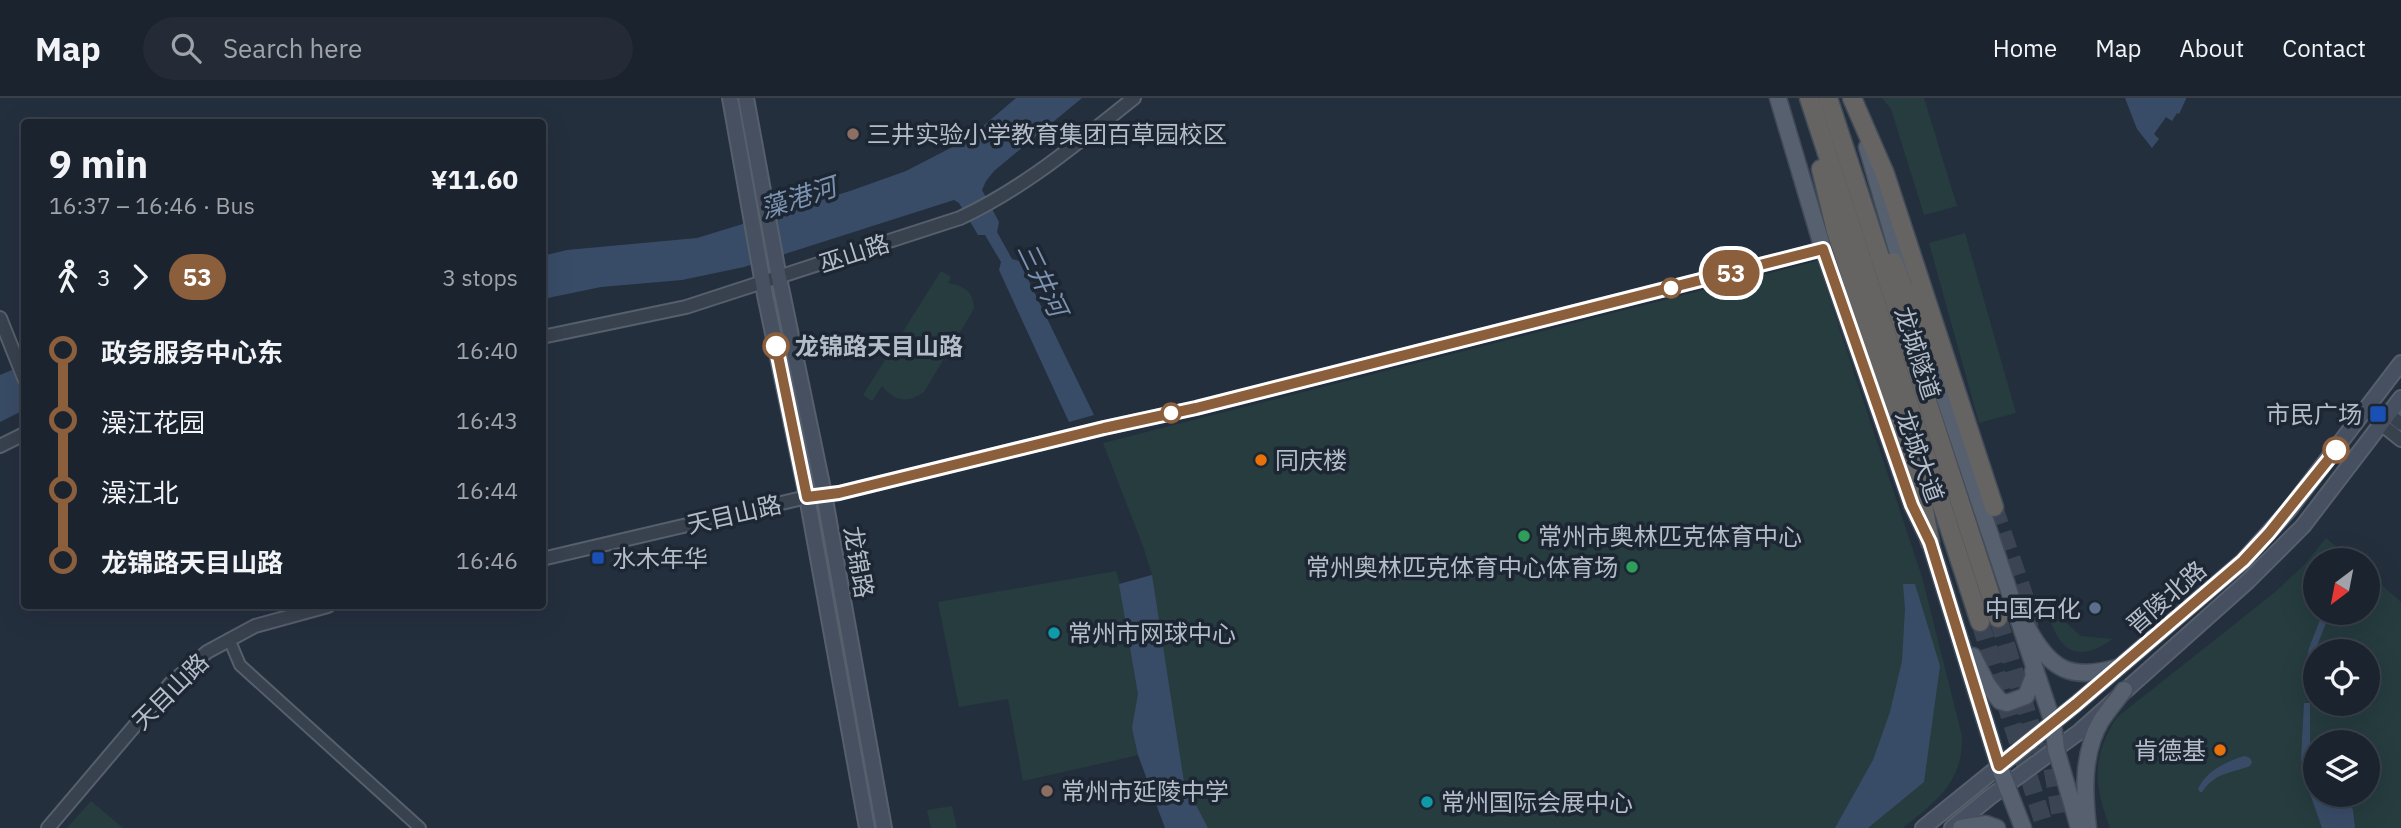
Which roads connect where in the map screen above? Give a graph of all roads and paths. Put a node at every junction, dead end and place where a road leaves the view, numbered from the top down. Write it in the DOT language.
graph roads {
  1 [pos="730,98"];
  2 [pos="746,98"];
  3 [pos="1134,98"];
  4 [pos="1778,98"];
  5 [pos="1806,98"];
  6 [pos="1828,98"];
  7 [pos="1839,98"];
  8 [pos="1852,98"];
  9 [pos="1823,249"];
  10 [pos="777,270"];
  11 [pos="762,276"];
  12 [pos="0,318"];
  13 [pos="546,336"];
  14 [pos="1932,360"];
  15 [pos="2401,363"];
  16 [pos="21,372"];
  17 [pos="2401,398"];
  18 [pos="2368,409"];
  19 [pos="2385,419"];
  20 [pos="2401,424"];
  21 [pos="21,436"];
  22 [pos="2401,440"];
  23 [pos="0,446"];
  24 [pos="824,494"];
  25 [pos="807,497"];
  26 [pos="1994,507"];
  27 [pos="1930,542"];
  28 [pos="546,558"];
  29 [pos="2009,594"];
  30 [pos="317,609"];
  31 [pos="1998,618"];
  32 [pos="1954,620"];
  33 [pos="1980,622"];
  34 [pos="229,639"];
  35 [pos="2031,663"];
  36 [pos="2119,667"];
  37 [pos="2124,690"];
  38 [pos="2053,723"];
  39 [pos="2056,748"];
  40 [pos="1999,766"];
  41 [pos="2007,786"];
  42 [pos="48,828"];
  43 [pos="421,828"];
  44 [pos="867,828"];
  45 [pos="884,828"];
  46 [pos="1923,828"];
  47 [pos="1952,828"];
  48 [pos="1961,828"];
  49 [pos="1997,828"];
  50 [pos="2024,828"];
  51 [pos="2079,828"];
  52 [pos="2088,828"];
  1 -- 11 [label="main road, 龙锦路"];
  2 -- 10 [label="main road, 龙锦路"];
  3 -- 10 [label="street, 巫山路"];
  4 -- 9 [label="main road, 龙城大道"];
  5 -- 27 [label="highway"];
  5 -- 33 [label="highway, 龙城隧道"];
  6 -- 31 [label="highway, 龙城隧道"];
  7 -- 14 [label="highway"];
  8 -- 14 [label="main road, 龙城大道"];
  8 -- 26 [label="highway"];
  9 -- 24 [label="street, 天目山路"];
  9 -- 27 [label="main road, 龙城大道"];
  10 -- 11 [label="street, 巫山路"];
  10 -- 24 [label="main road, 龙锦路"];
  11 -- 13 [label="street, 巫山路"];
  11 -- 25 [label="main road, 龙锦路"];
  12 -- 16 [label="street"];
  14 -- 29 [label="main road, 龙城大道"];
  15 -- 18 [label="main road, 晋陵北路"];
  17 -- 19 [label="main road, 晋陵北路"];
  18 -- 19 [label="street"];
  18 -- 36 [label="main road, 晋陵北路"];
  19 -- 20 [label="street"];
  19 -- 22 [label="street"];
  19 -- 37 [label="main road, 晋陵北路"];
  21 -- 23 [label="street"];
  24 -- 25 [label="street, 天目山路"];
  24 -- 45 [label="main road, 龙锦路"];
  25 -- 28 [label="street, 天目山路"];
  25 -- 44 [label="main road, 龙锦路"];
  27 -- 32 [label="main road, 龙城大道"];
  29 -- 35 [label="main road, 龙城大道"];
  29 -- 36 [label="main road"];
  30 -- 34 [label="street, 天目山路"];
  32 -- 35 [label="main road"];
  32 -- 40 [label="main road, 龙城大道"];
  34 -- 42 [label="street, 天目山路"];
  34 -- 43 [label="street"];
  35 -- 38 [label="main road, 龙城大道"];
  36 -- 38 [label="main road, 晋陵北路"];
  37 -- 39 [label="main road, 晋陵北路"];
  37 -- 52 [label="main road"];
  38 -- 39 [label="main road, 龙城大道"];
  38 -- 40 [label="main road, 晋陵北路"];
  39 -- 41 [label="main road, 晋陵北路"];
  39 -- 51 [label="main road, 龙城大道"];
  40 -- 41 [label="main road, 龙城大道"];
  40 -- 46 [label="main road, 晋陵北路"];
  41 -- 47 [label="main road, 晋陵北路"];
  41 -- 50 [label="main road, 龙城大道"];
  48 -- 49 [label="main road"];
}
